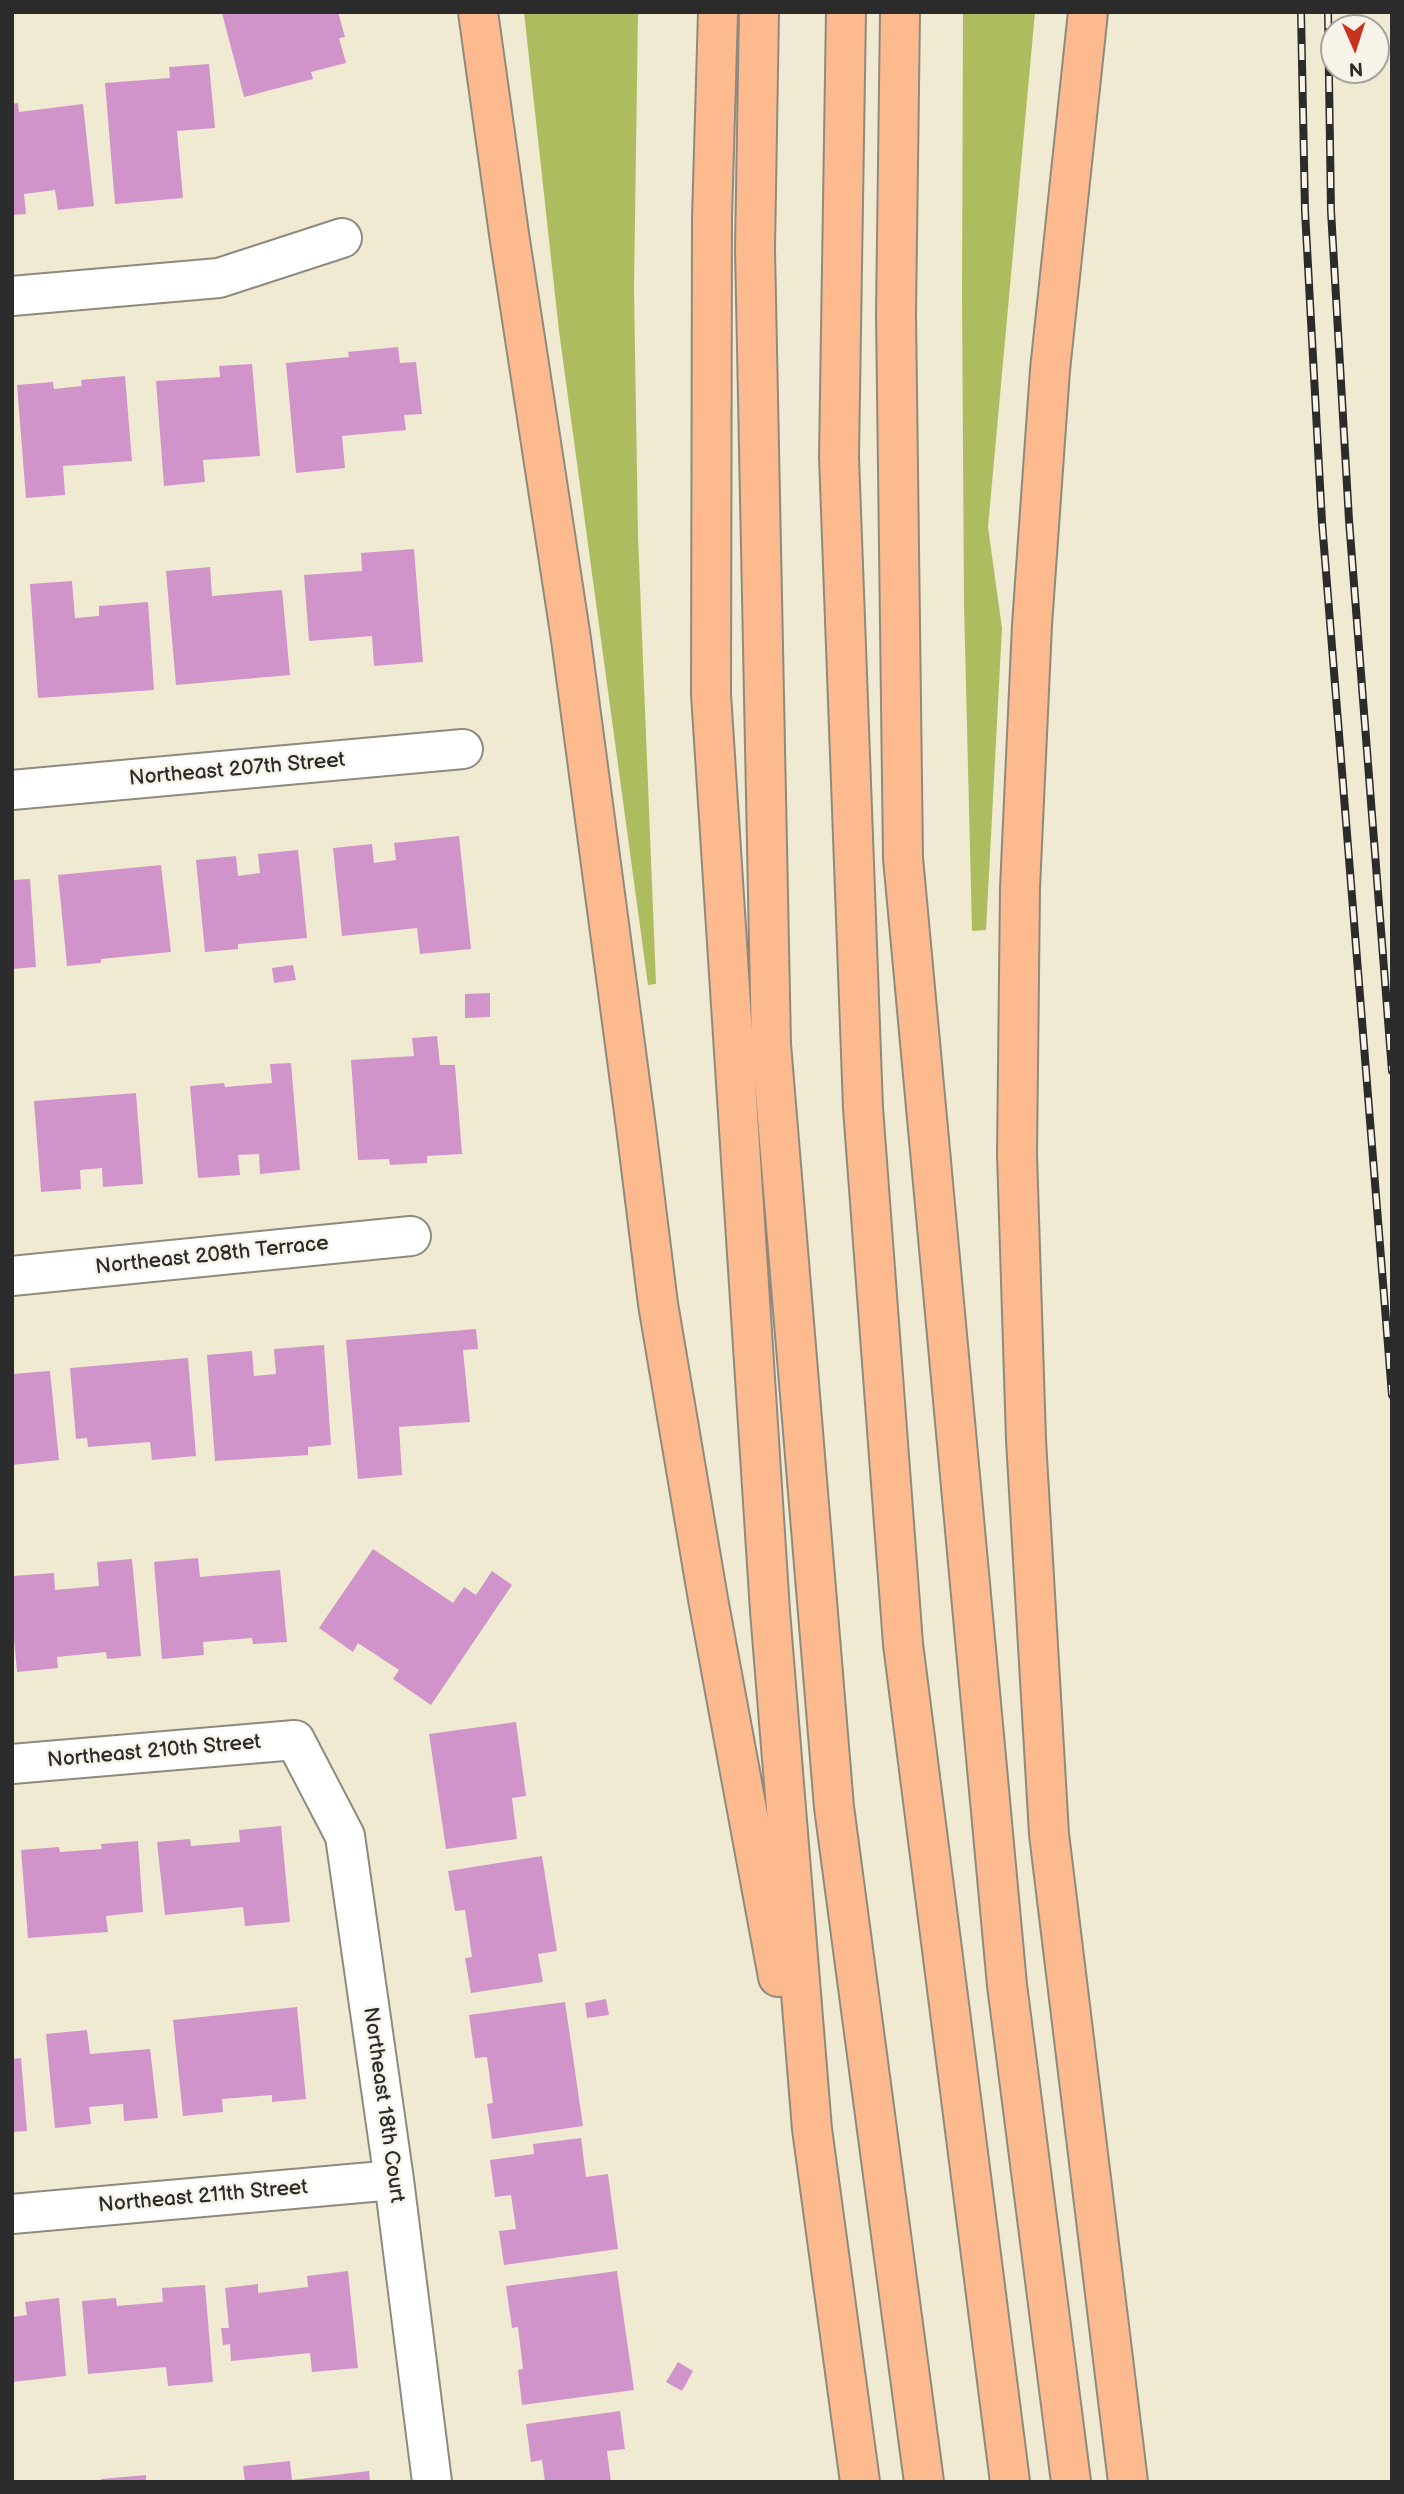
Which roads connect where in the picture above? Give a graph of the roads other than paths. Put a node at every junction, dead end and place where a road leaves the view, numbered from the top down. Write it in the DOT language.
graph roads {
  1 [pos="478,12"];
  2 [pos="718,12"];
  3 [pos="759,12"];
  4 [pos="846,12"];
  5 [pos="900,12"];
  6 [pos="1088,12"];
  7 [pos="342,238"];
  8 [pos="12,296"];
  9 [pos="463,749"];
  10 [pos="12,790"];
  11 [pos="411,1236"];
  12 [pos="12,1276"];
  13 [pos="295,1740"];
  14 [pos="12,1764"];
  15 [pos="811,2129"];
  16 [pos="394,2180"];
  17 [pos="12,2214"];
  18 [pos="432,2482"];
  19 [pos="860,2482"];
  20 [pos="924,2482"];
  21 [pos="1010,2482"];
  22 [pos="1071,2482"];
  23 [pos="1128,2482"];
  1 -- 15 [label="highway"];
  2 -- 15 [label="highway"];
  3 -- 20 [label="highway"];
  4 -- 21 [label="highway"];
  5 -- 22 [label="highway"];
  6 -- 23 [label="highway"];
  7 -- 8 [label="street"];
  9 -- 10 [label="street, Northeast 207th Street"];
  11 -- 12 [label="street, Northeast 208th Terrace"];
  13 -- 14 [label="street, Northeast 210th Street"];
  13 -- 16 [label="street, Northeast 18th Court"];
  15 -- 19 [label="highway"];
  16 -- 17 [label="street, Northeast 211th Street"];
  16 -- 18 [label="street, Northeast 18th Court"];
}
